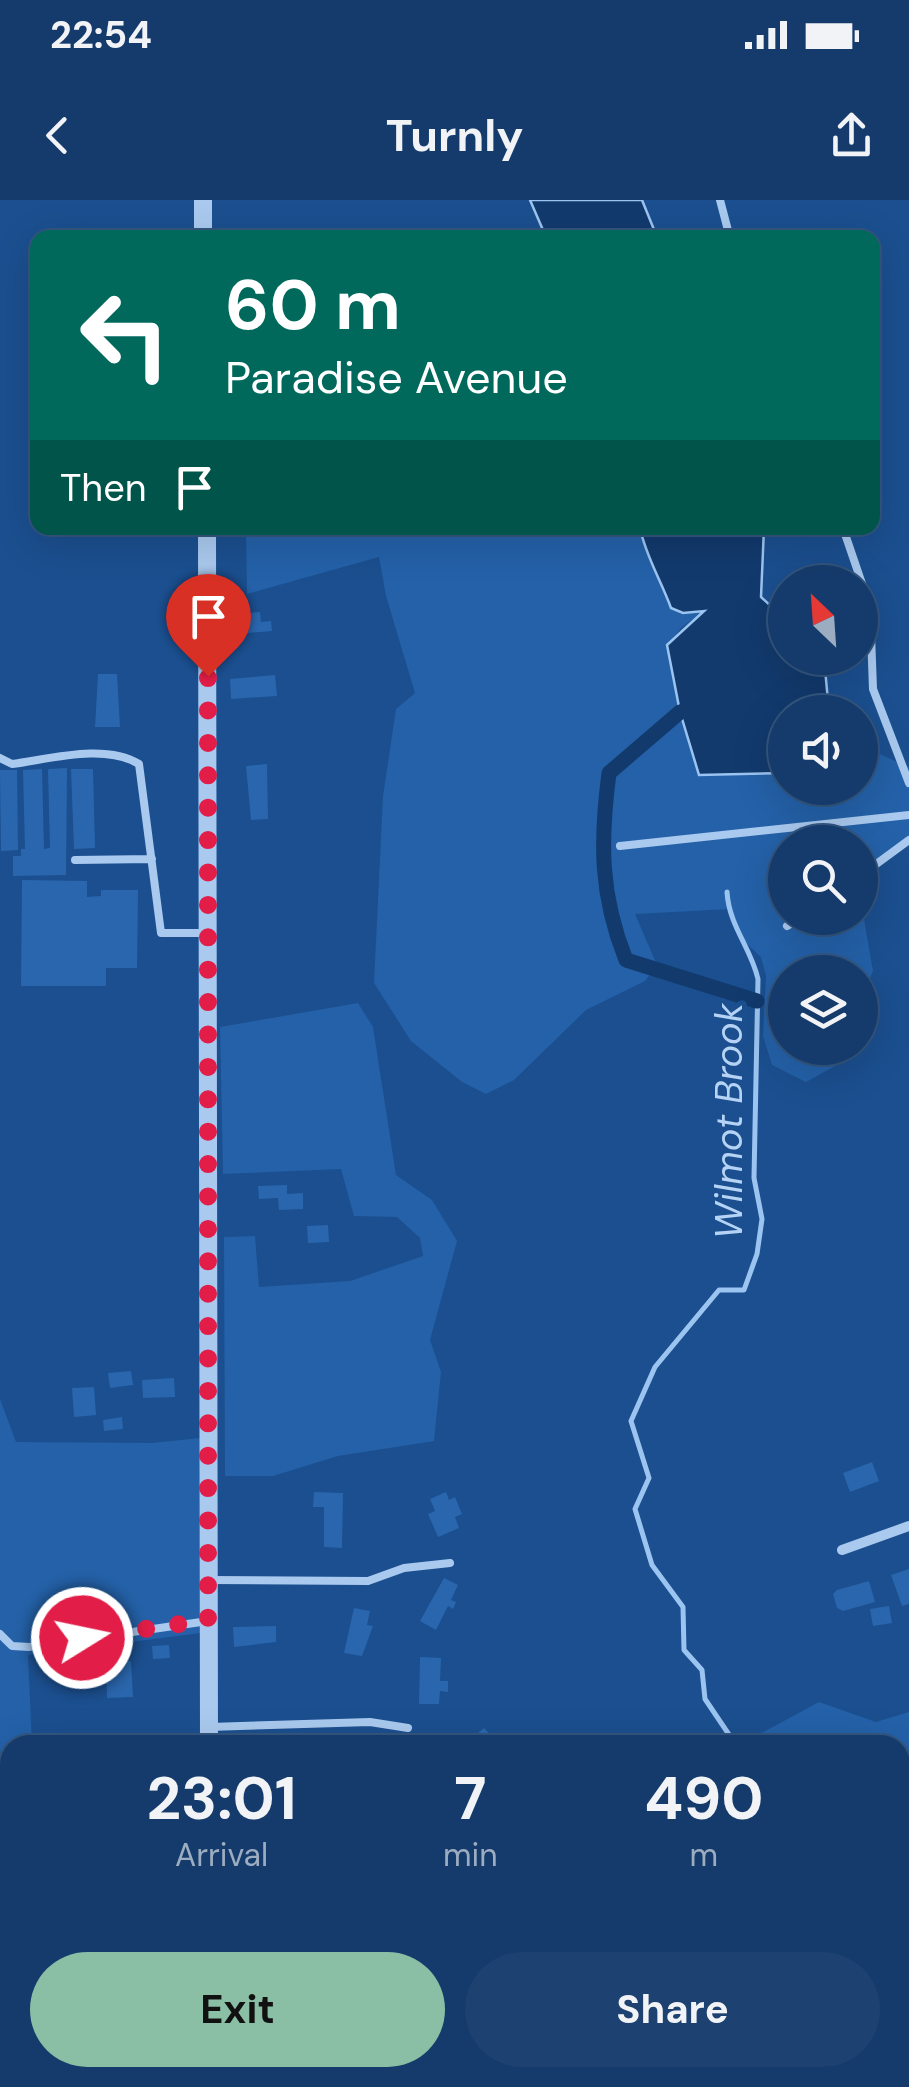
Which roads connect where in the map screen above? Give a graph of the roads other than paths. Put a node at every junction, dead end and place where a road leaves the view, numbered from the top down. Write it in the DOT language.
graph roads {
  1 [pos="203,200"];
  2 [pos="720,200"];
  3 [pos="202,230"];
  4 [pos="728,230"];
  5 [pos="207,535"];
  6 [pos="845,535"];
  7 [pos="0,758"];
  8 [pos="909,783"];
  9 [pos="909,815"];
  10 [pos="909,840"];
  11 [pos="620,846"];
  12 [pos="152,858"];
  13 [pos="75,860"];
  14 [pos="878,863"];
  15 [pos="208,934"];
  16 [pos="909,1526"];
  17 [pos="842,1550"];
  18 [pos="450,1563"];
  19 [pos="208,1580"];
  20 [pos="208,1620"];
  21 [pos="0,1634"];
  22 [pos="408,1728"];
  23 [pos="209,1735"];
  24 [pos="220,1735"];
  1 -- 3 [label="street"];
  2 -- 4 [label="lane"];
  5 -- 15 [label="street"];
  6 -- 8 [label="lane"];
  7 -- 12 [label="lane"];
  9 -- 11 [label="lane"];
  10 -- 14 [label="lane"];
  12 -- 13 [label="lane"];
  12 -- 15 [label="lane"];
  15 -- 19 [label="street"];
  16 -- 17 [label="street"];
  18 -- 19 [label="lane"];
  19 -- 20 [label="street"];
  20 -- 21 [label="lane"];
  20 -- 23 [label="street"];
  22 -- 24 [label="lane"];
}
